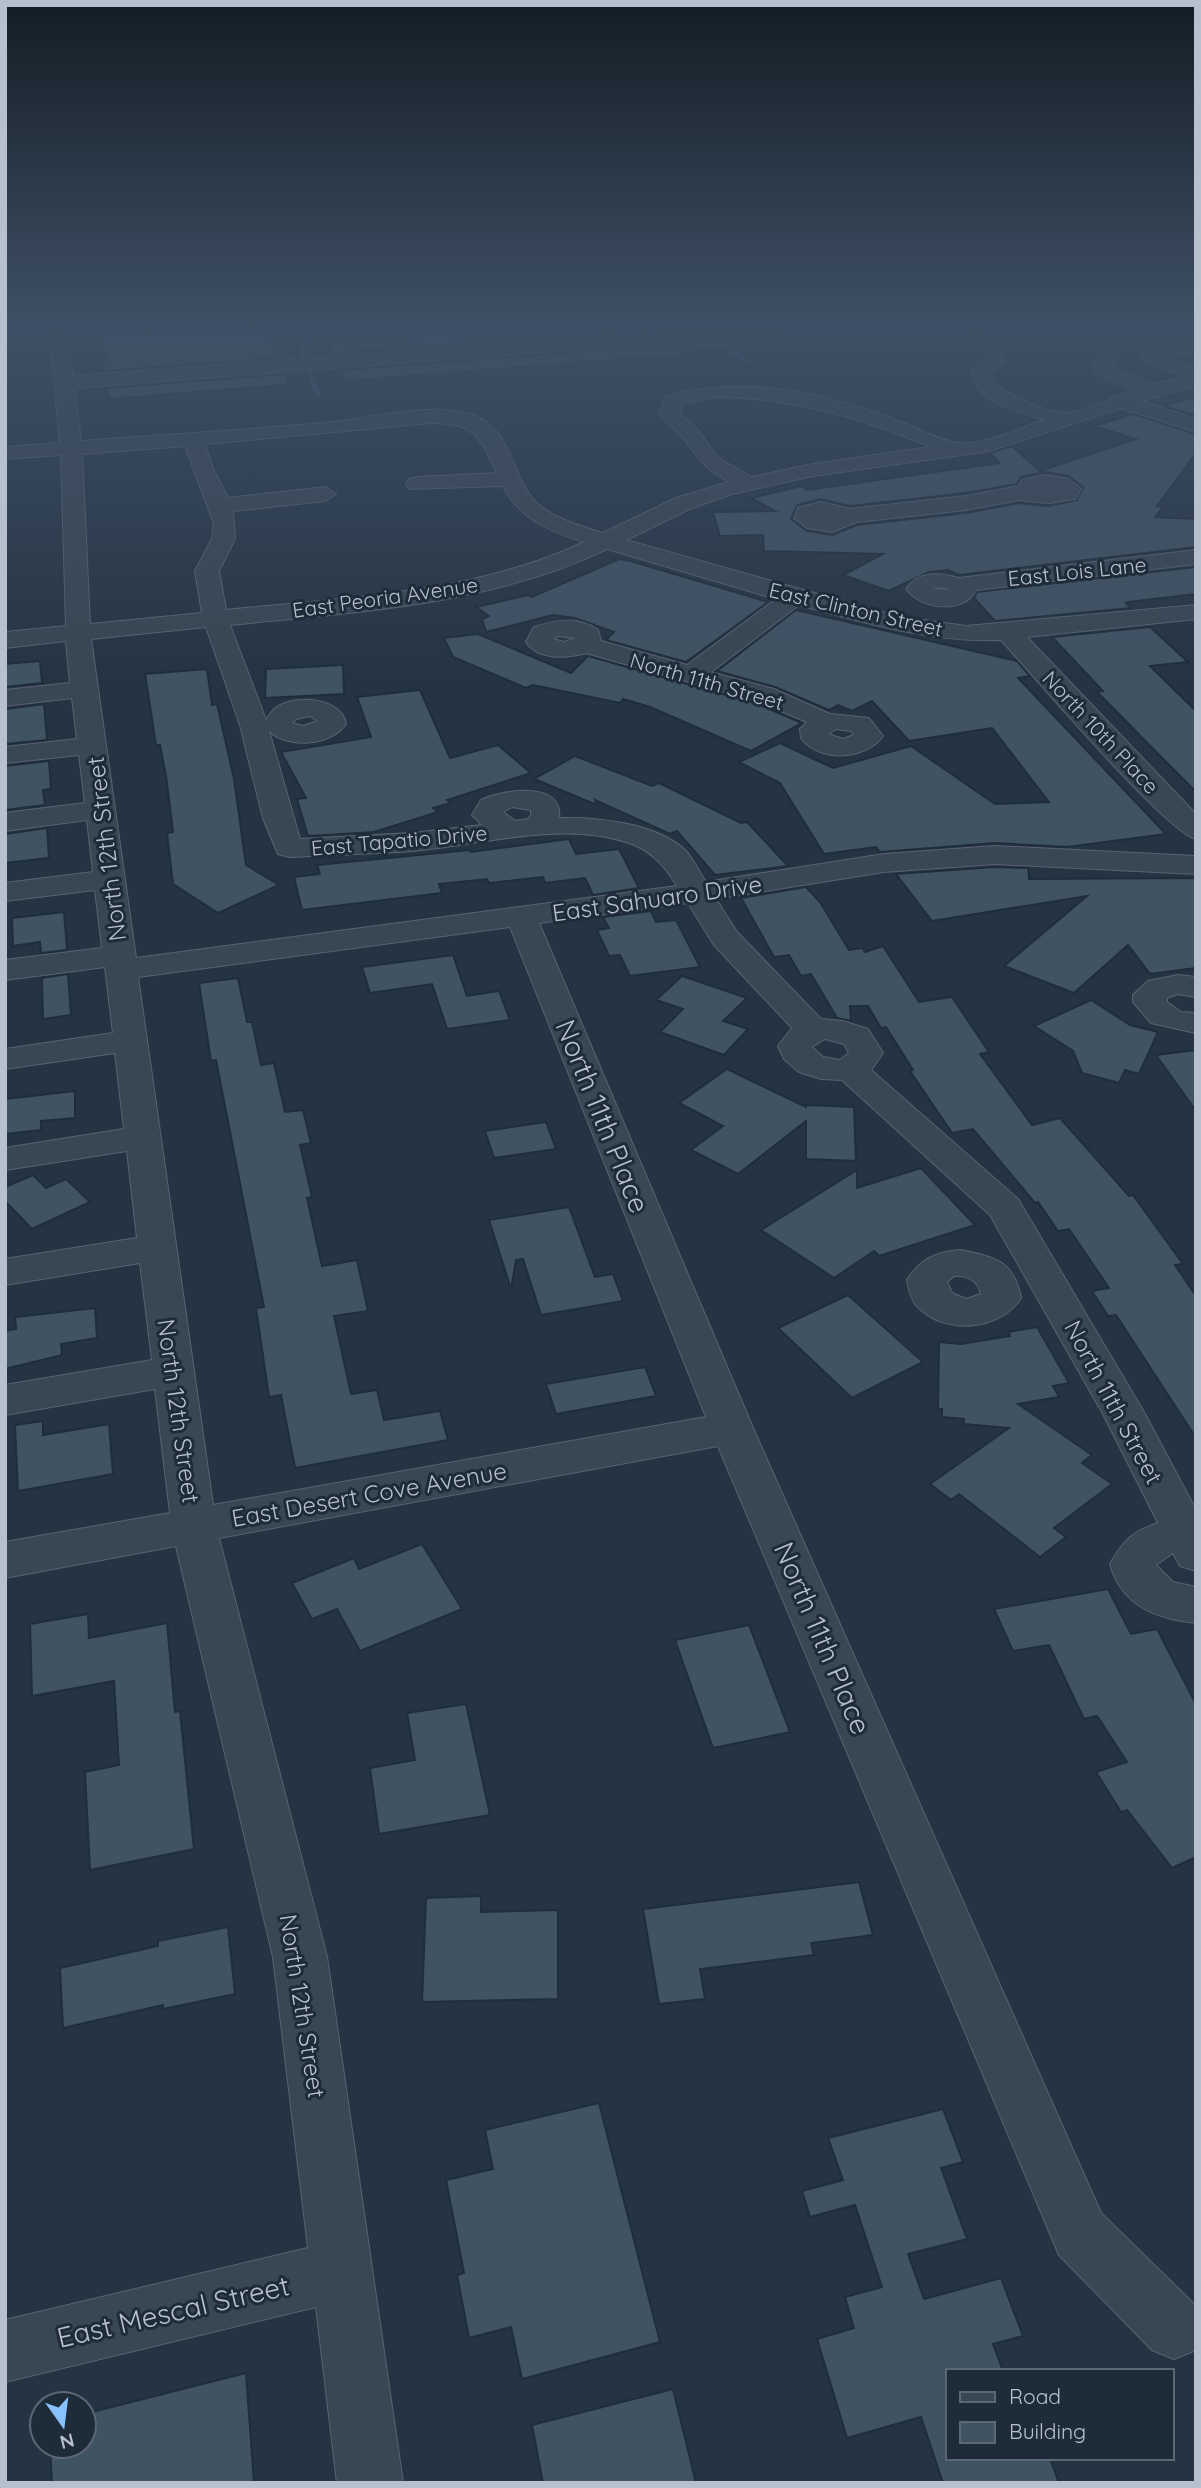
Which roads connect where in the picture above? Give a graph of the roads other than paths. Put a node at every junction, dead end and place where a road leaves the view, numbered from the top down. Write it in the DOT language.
graph roads {
  1 [pos="110,444"];
  2 [pos="195,444"];
  3 [pos="496,444"];
  4 [pos="695,444"];
  5 [pos="942,444"];
  6 [pos="985,444"];
  7 [pos="71,447"];
  8 [pos="957,451"];
  9 [pos="5,453"];
  10 [pos="877,462"];
  11 [pos="510,479"];
  12 [pos="746,483"];
  13 [pos="417,484"];
  14 [pos="1031,492"];
  15 [pos="325,494"];
  16 [pos="219,506"];
  17 [pos="928,508"];
  18 [pos="847,516"];
  19 [pos="606,540"];
  20 [pos="1196,557"];
  21 [pos="1110,567"];
  22 [pos="959,585"];
  23 [pos="796,597"];
  24 [pos="1196,612"];
  25 [pos="1162,615"];
  26 [pos="217,617"];
  27 [pos="78,632"];
  28 [pos="1008,632"];
  29 [pos="5,640"];
  30 [pos="586,645"];
  31 [pos="691,674"];
  32 [pos="85,689"];
  33 [pos="5,698"];
  34 [pos="825,722"];
  35 [pos="93,745"];
  36 [pos="5,755"];
  37 [pos="101,810"];
  38 [pos="5,822"];
  39 [pos="1196,830"];
  40 [pos="1196,865"];
  41 [pos="110,879"];
  42 [pos="5,891"];
  43 [pos="696,893"];
  44 [pos="520,917"];
  45 [pos="120,963"];
  46 [pos="5,970"];
  47 [pos="1196,987"];
  48 [pos="1196,1023"];
  49 [pos="130,1041"];
  50 [pos="5,1059"];
  51 [pos="142,1137"];
  52 [pos="5,1159"];
  53 [pos="157,1248"];
  54 [pos="1043,1270"];
  55 [pos="5,1272"];
  56 [pos="998,1281"];
  57 [pos="174,1371"];
  58 [pos="5,1400"];
  59 [pos="732,1428"];
  60 [pos="194,1526"];
  61 [pos="1192,1540"];
  62 [pos="5,1560"];
  63 [pos="1196,1605"];
  64 [pos="340,2271"];
  65 [pos="1174,2328"];
  66 [pos="5,2351"];
  67 [pos="370,2483"];
  1 -- 7 [label="street, East Clinton Street"];
  2 -- 16 [label="street"];
  3 -- 11 [label="street, East Clinton Street"];
  4 -- 12 [label="street"];
  5 -- 8 [label="street"];
  6 -- 8 [label="street, East Peoria Avenue"];
  7 -- 9 [label="street, East Clinton Street"];
  7 -- 27 [label="street, North 12th Street"];
  8 -- 10 [label="street, East Peoria Avenue"];
  10 -- 12 [label="street, East Peoria Avenue"];
  10 -- 17 [label="street"];
  11 -- 13 [label="street"];
  11 -- 19 [label="street, East Clinton Street"];
  12 -- 19 [label="street, East Peoria Avenue"];
  14 -- 17 [label="street"];
  15 -- 16 [label="street"];
  16 -- 26 [label="street"];
  17 -- 18 [label="street"];
  19 -- 23 [label="street, East Clinton Street"];
  19 -- 26 [label="street, East Peoria Avenue"];
  20 -- 21 [label="street, East Lois Lane"];
  21 -- 22 [label="street, East Lois Lane"];
  21 -- 25 [label="street"];
  23 -- 28 [label="street, East Clinton Street"];
  23 -- 31 [label="street"];
  24 -- 25 [label="street, East Clinton Street"];
  25 -- 28 [label="street, East Clinton Street"];
  26 -- 27 [label="street, East Peoria Avenue"];
  26 -- 43 [label="street, East Tapatio Drive"];
  27 -- 29 [label="street, East Peoria Avenue"];
  27 -- 32 [label="street, North 12th Street"];
  28 -- 39 [label="street, North 10th Place"];
  30 -- 31 [label="street, North 11th Street"];
  31 -- 34 [label="street, North 11th Street"];
  32 -- 33 [label="street"];
  32 -- 35 [label="street, North 12th Street"];
  35 -- 36 [label="street"];
  35 -- 37 [label="street, North 12th Street"];
  37 -- 38 [label="street"];
  37 -- 41 [label="street, North 12th Street"];
  40 -- 43 [label="street, East Sahuaro Drive"];
  41 -- 42 [label="street"];
  41 -- 45 [label="street, North 12th Street"];
  43 -- 44 [label="street, East Sahuaro Drive"];
  43 -- 54 [label="street, North 11th Street"];
  44 -- 45 [label="street, East Sahuaro Drive"];
  44 -- 59 [label="street, North 11th Place"];
  45 -- 46 [label="street, East Sahuaro Drive"];
  45 -- 49 [label="street, North 12th Street"];
  47 -- 48 [label="street"];
  49 -- 50 [label="street"];
  49 -- 51 [label="street, North 12th Street"];
  51 -- 52 [label="street"];
  51 -- 53 [label="street, North 12th Street"];
  53 -- 55 [label="street"];
  53 -- 57 [label="street, North 12th Street"];
  54 -- 56 [label="street"];
  54 -- 61 [label="street, North 11th Street"];
  57 -- 58 [label="street"];
  57 -- 60 [label="street, North 12th Street"];
  59 -- 60 [label="street, East Desert Cove Avenue"];
  59 -- 65 [label="street, North 11th Place"];
  60 -- 62 [label="street, East Desert Cove Avenue"];
  60 -- 64 [label="street, North 12th Street"];
  61 -- 63 [label="street, North 11th Street"];
  64 -- 66 [label="street, East Mescal Street"];
  64 -- 67 [label="street, North 12th Street"];
}
